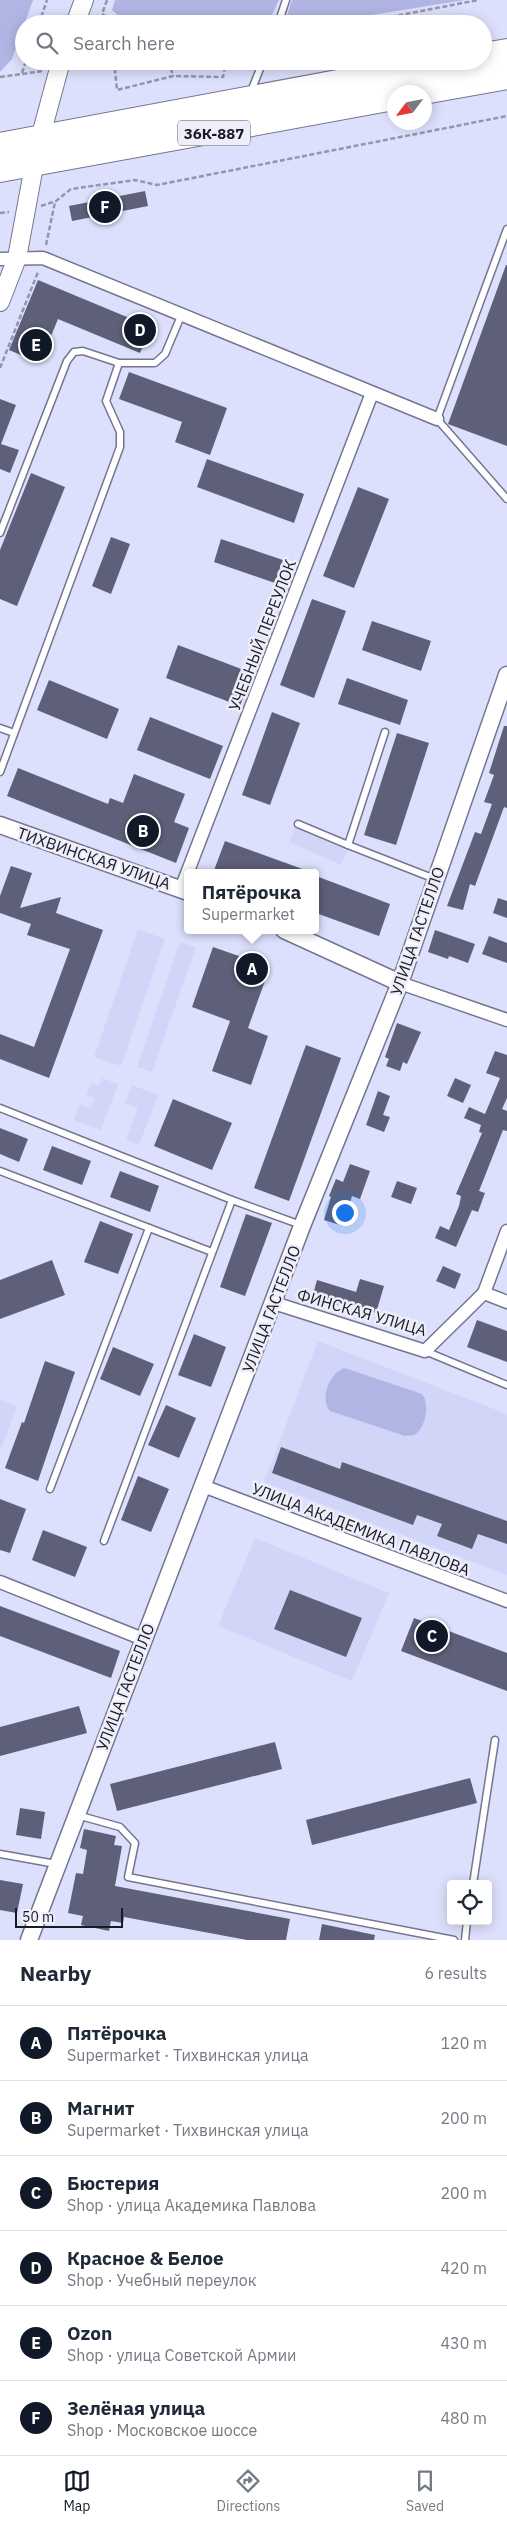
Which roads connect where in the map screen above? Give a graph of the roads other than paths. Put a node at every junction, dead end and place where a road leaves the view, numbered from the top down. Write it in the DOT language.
graph roads {
  1 [pos="84,0"];
  2 [pos="286,0"];
  3 [pos="78,15"];
  4 [pos="281,15"];
  5 [pos="507,49"];
  6 [pos="492,52"];
  7 [pos="507,65"];
  8 [pos="492,68"];
  9 [pos="59,70"];
  10 [pos="259,70"];
  11 [pos="389,70"];
  12 [pos="480,70"];
  13 [pos="507,79"];
  14 [pos="432,93"];
  15 [pos="249,95"];
  16 [pos="387,101"];
  17 [pos="0,143"];
  18 [pos="37,151"];
  19 [pos="0,157"];
  20 [pos="0,172"];
  21 [pos="507,229"];
  22 [pos="9,258"];
  23 [pos="0,302"];
  24 [pos="181,316"];
  25 [pos="118,362"];
  26 [pos="372,393"];
  27 [pos="437,419"];
  28 [pos="507,499"];
  29 [pos="0,533"];
  30 [pos="507,675"];
  31 [pos="0,728"];
  32 [pos="385,732"];
  33 [pos="14,733"];
  34 [pos="0,772"];
  35 [pos="298,824"];
  36 [pos="1,827"];
  37 [pos="348,845"];
  38 [pos="193,869"];
  39 [pos="435,879"];
  40 [pos="184,890"];
  41 [pos="293,934"];
  42 [pos="400,983"];
  43 [pos="507,1020"];
  44 [pos="0,1108"];
  45 [pos="0,1171"];
  46 [pos="232,1200"];
  47 [pos="302,1226"];
  48 [pos="149,1228"];
  49 [pos="507,1231"];
  50 [pos="212,1252"];
  51 [pos="484,1293"];
  52 [pos="507,1302"];
  53 [pos="274,1303"];
  54 [pos="425,1351"];
  55 [pos="507,1385"];
  56 [pos="203,1486"];
  57 [pos="50,1489"];
  58 [pos="104,1541"];
  59 [pos="0,1582"];
  60 [pos="507,1601"];
  61 [pos="143,1639"];
  62 [pos="495,1740"];
  63 [pos="76,1815"];
  64 [pos="0,1854"];
  65 [pos="57,1864"];
  66 [pos="474,1880"];
  67 [pos="467,1925"];
  68 [pos="29,1940"];
  69 [pos="454,1940"];
  70 [pos="465,1940"];
  1 -- 3 [label="main road"];
  2 -- 4 [label="lane"];
  5 -- 6 [label="main road"];
  7 -- 8 [label="main road, 36К-887"];
  9 -- 18 [label="main road"];
  10 -- 15 [label="lane"];
  11 -- 15 [label="main road, 36К-887"];
  12 -- 18 [label="main road, 36К-887"];
  13 -- 14 [label="main road"];
  15 -- 18 [label="main road, 36К-887"];
  16 -- 18 [label="main road, 36К-887"];
  17 -- 18 [label="main road, 36К-887"];
  18 -- 19 [label="main road, 36К-887"];
  18 -- 20 [label="main road, 36К-887"];
  18 -- 22 [label="main road"];
  21 -- 27 [label="lane"];
  22 -- 23 [label="main road"];
  22 -- 24 [label="street"];
  24 -- 25 [label="lane"];
  24 -- 26 [label="street"];
  25 -- 29 [label="lane"];
  25 -- 33 [label="lane"];
  26 -- 27 [label="street"];
  26 -- 38 [label="street, УЧЕБНЫЙ ПЕРЕУЛОК"];
  27 -- 28 [label="lane"];
  30 -- 39 [label="street, УЛИЦА ГАСТЕЛЛО"];
  31 -- 33 [label="lane"];
  32 -- 37 [label="lane"];
  33 -- 34 [label="lane"];
  35 -- 37 [label="lane"];
  36 -- 40 [label="street, ТИХВИНСКАЯ УЛИЦА"];
  37 -- 39 [label="lane"];
  39 -- 42 [label="street, УЛИЦА ГАСТЕЛЛО"];
  41 -- 42 [label="street"];
  42 -- 43 [label="street"];
  42 -- 47 [label="street, УЛИЦА ГАСТЕЛЛО"];
  44 -- 46 [label="lane"];
  45 -- 48 [label="lane"];
  46 -- 47 [label="lane"];
  46 -- 50 [label="lane"];
  47 -- 53 [label="street, УЛИЦА ГАСТЕЛЛО"];
  48 -- 50 [label="lane"];
  48 -- 57 [label="lane"];
  49 -- 51 [label="street"];
  50 -- 58 [label="lane"];
  51 -- 52 [label="street"];
  51 -- 54 [label="street, ФИНСКАЯ УЛИЦА"];
  53 -- 54 [label="street, ФИНСКАЯ УЛИЦА"];
  53 -- 56 [label="street, УЛИЦА ГАСТЕЛЛО"];
  54 -- 55 [label="lane"];
  56 -- 60 [label="street, УЛИЦА АКАДЕМИКА ПАВЛОВА"];
  56 -- 61 [label="street, УЛИЦА ГАСТЕЛЛО"];
  59 -- 61 [label="street"];
  61 -- 63 [label="street, УЛИЦА ГАСТЕЛЛО"];
  62 -- 66 [label="lane"];
  63 -- 65 [label="street, УЛИЦА ГАСТЕЛЛО"];
  63 -- 69 [label="lane"];
  64 -- 65 [label="lane"];
  65 -- 68 [label="street, УЛИЦА ГАСТЕЛЛО"];
  67 -- 70 [label="lane"];
}
